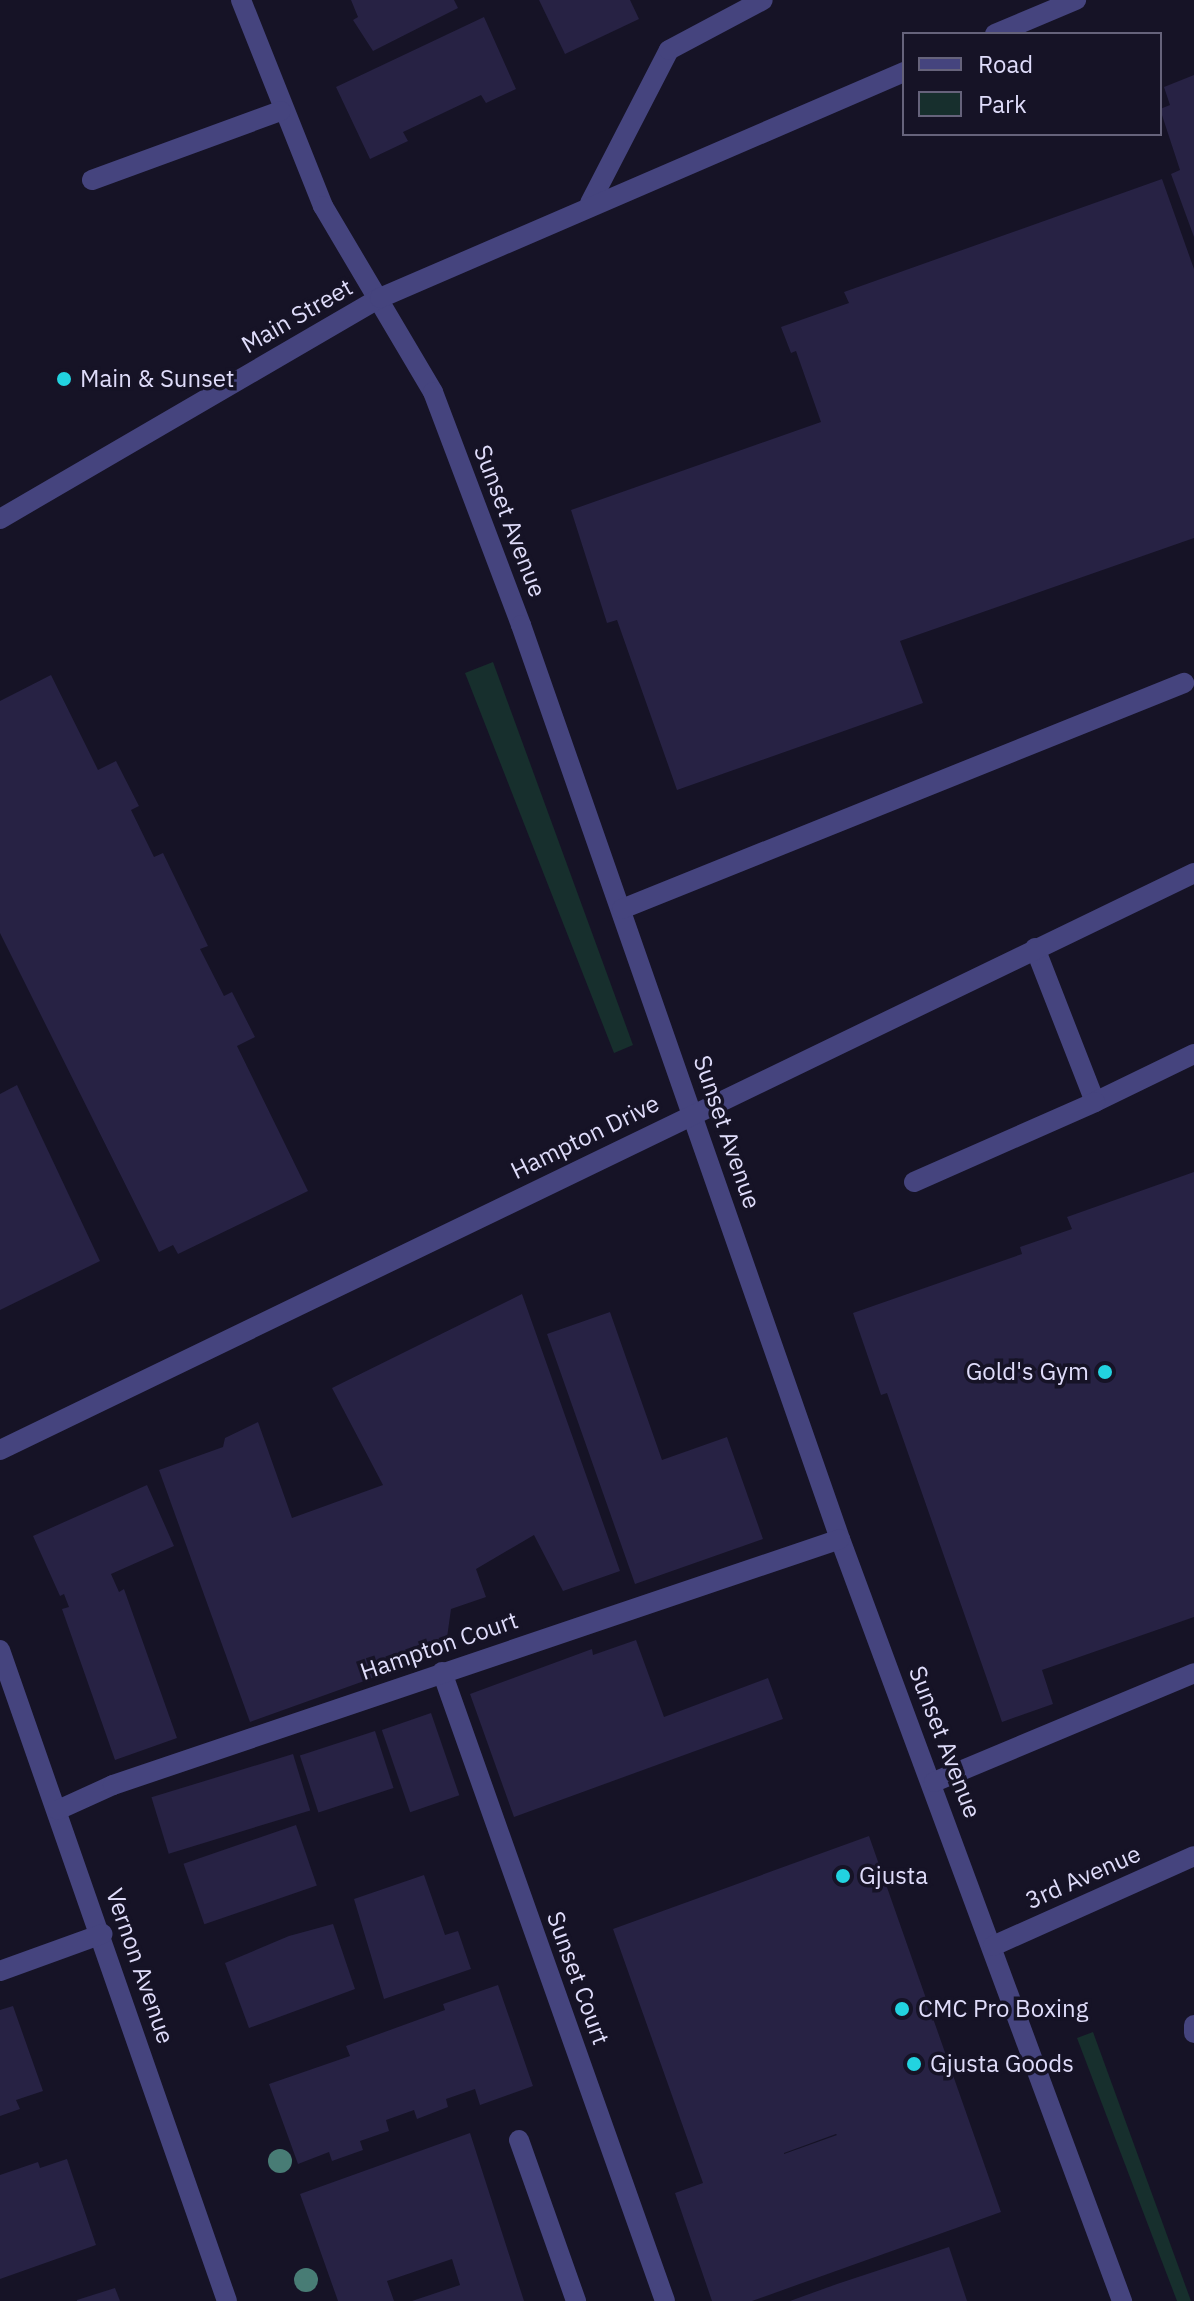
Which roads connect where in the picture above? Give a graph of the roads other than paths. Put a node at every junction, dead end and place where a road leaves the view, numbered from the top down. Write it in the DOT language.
graph roads {
  1 [pos="241,0"];
  2 [pos="763,0"];
  3 [pos="1076,0"];
  4 [pos="1000,32"];
  5 [pos="902,73"];
  6 [pos="281,111"];
  7 [pos="92,180"];
  8 [pos="590,203"];
  9 [pos="380,298"];
  10 [pos="0,519"];
  11 [pos="1184,683"];
  12 [pos="1194,873"];
  13 [pos="622,909"];
  14 [pos="1035,948"];
  15 [pos="1194,1054"];
  16 [pos="1095,1102"];
  17 [pos="693,1112"];
  18 [pos="914,1182"];
  19 [pos="0,1450"];
  20 [pos="840,1539"];
  21 [pos="0,1650"];
  22 [pos="442,1672"];
  23 [pos="1194,1673"];
  24 [pos="934,1782"];
  25 [pos="58,1810"];
  26 [pos="1194,1856"];
  27 [pos="102,1934"];
  28 [pos="993,1946"];
  29 [pos="0,1971"];
  30 [pos="1194,2025"];
  31 [pos="1194,2033"];
  32 [pos="519,2140"];
  33 [pos="658,2298"];
  34 [pos="227,2301"];
  35 [pos="576,2301"];
  36 [pos="1122,2301"];
  1 -- 6 [label="street, Sunset Avenue"];
  2 -- 8 [label="street"];
  3 -- 4 [label="street"];
  5 -- 8 [label="street, Main Street"];
  6 -- 7 [label="street"];
  6 -- 9 [label="street, Sunset Avenue"];
  8 -- 9 [label="street, Main Street"];
  9 -- 10 [label="street, Main Street"];
  9 -- 13 [label="street, Sunset Avenue"];
  11 -- 13 [label="street"];
  12 -- 14 [label="street, Hampton Drive"];
  13 -- 17 [label="street, Sunset Avenue"];
  14 -- 16 [label="street"];
  14 -- 17 [label="street, Hampton Drive"];
  15 -- 16 [label="street"];
  16 -- 18 [label="street"];
  17 -- 19 [label="street, Hampton Drive"];
  17 -- 20 [label="street, Sunset Avenue"];
  20 -- 22 [label="street, Hampton Court"];
  20 -- 24 [label="street, Sunset Avenue"];
  21 -- 25 [label="street, Vernon Avenue"];
  22 -- 25 [label="street, Hampton Court"];
  22 -- 33 [label="street, Sunset Court"];
  23 -- 24 [label="street"];
  24 -- 28 [label="street, Sunset Avenue"];
  25 -- 27 [label="street, Vernon Avenue"];
  26 -- 28 [label="street, 3rd Avenue"];
  27 -- 29 [label="street"];
  27 -- 34 [label="street, Vernon Avenue"];
  28 -- 36 [label="street, Sunset Avenue"];
  30 -- 31 [label="street"];
  32 -- 35 [label="street"];
}
